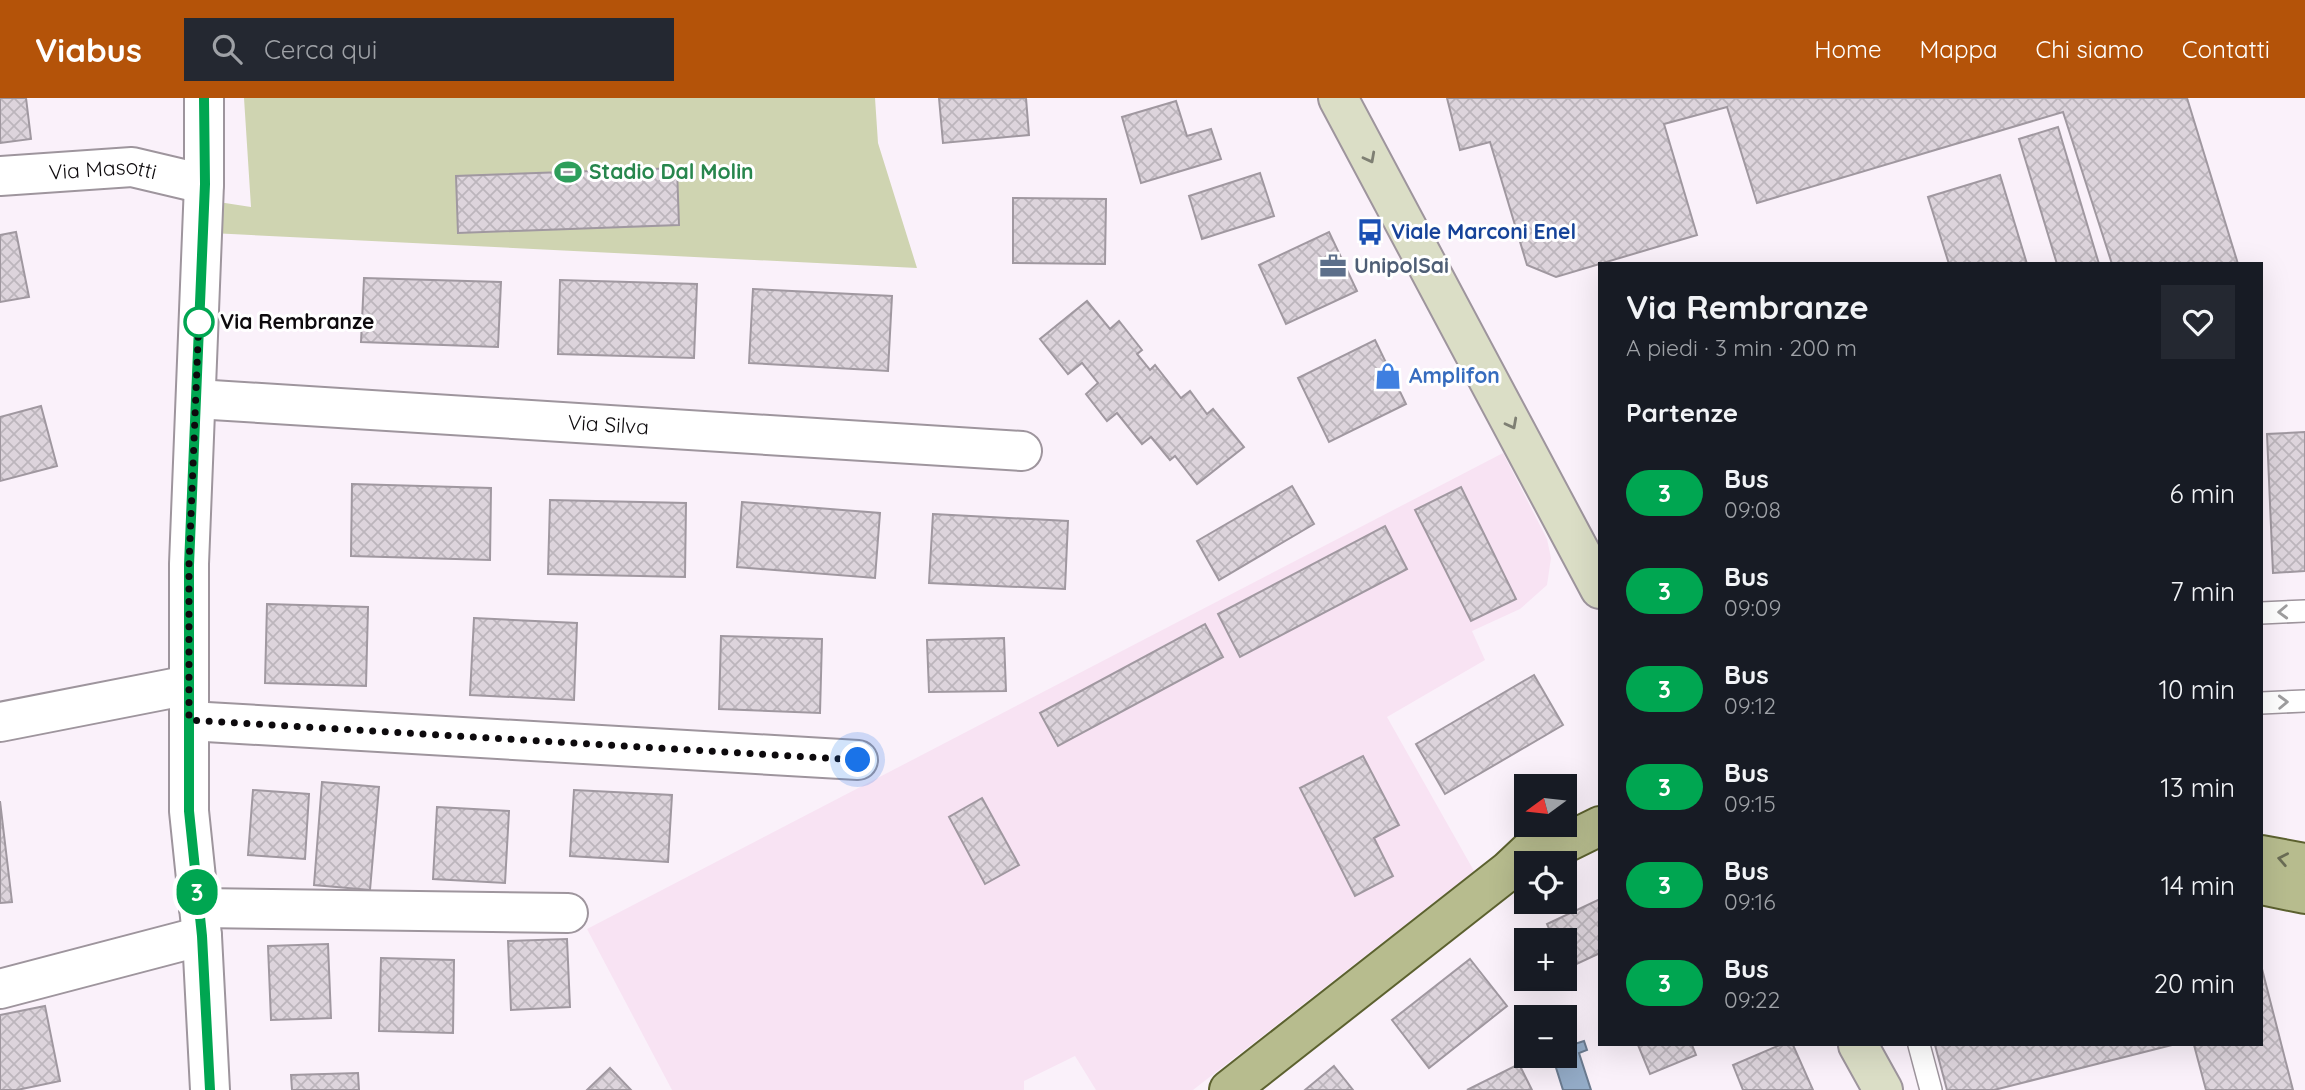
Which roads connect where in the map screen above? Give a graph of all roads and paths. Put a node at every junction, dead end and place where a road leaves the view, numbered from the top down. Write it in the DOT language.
graph roads {
  1 [pos="204,98"];
  2 [pos="1338,98"];
  3 [pos="1367,98"];
  4 [pos="0,176"];
  5 [pos="205,184"];
  6 [pos="196,399"];
  7 [pos="1022,451"];
  8 [pos="1598,529"];
  9 [pos="1598,585"];
  10 [pos="2305,611"];
  11 [pos="2263,612"];
  12 [pos="2305,701"];
  13 [pos="189,703"];
  14 [pos="2263,703"];
  15 [pos="0,722"];
  16 [pos="858,760"];
  17 [pos="1598,800"];
  18 [pos="1577,812"];
  19 [pos="1598,828"];
  20 [pos="1544,837"];
  21 [pos="2263,855"];
  22 [pos="2305,863"];
  23 [pos="1508,871"];
  24 [pos="2263,886"];
  25 [pos="2305,894"];
  26 [pos="568,913"];
  27 [pos="200,922"];
  28 [pos="0,989"];
  29 [pos="1859,1046"];
  30 [pos="1919,1046"];
  31 [pos="210,1090"];
  32 [pos="1229,1090"];
  33 [pos="1884,1090"];
  34 [pos="1931,1090"];
  1 -- 5 [label="street"];
  2 -- 9 [label="main road, one-way"];
  3 -- 8 [label="main road"];
  4 -- 5 [label="street, Via Masotti"];
  5 -- 6 [label="street"];
  6 -- 7 [label="street, Via Silva"];
  6 -- 13 [label="street"];
  10 -- 11 [label="lane, one-way"];
  14 -- 12 [label="lane, one-way"];
  13 -- 15 [label="street"];
  13 -- 16 [label="street"];
  13 -- 27 [label="street"];
  17 -- 18 [label="main road"];
  19 -- 23 [label="main road"];
  20 -- 23 [label="main road"];
  22 -- 21 [label="main road, one-way"];
  23 -- 32 [label="main road"];
  24 -- 25 [label="main road"];
  26 -- 27 [label="street"];
  27 -- 28 [label="street"];
  27 -- 31 [label="street"];
  29 -- 33 [label="main road"];
  30 -- 34 [label="lane"];
}
